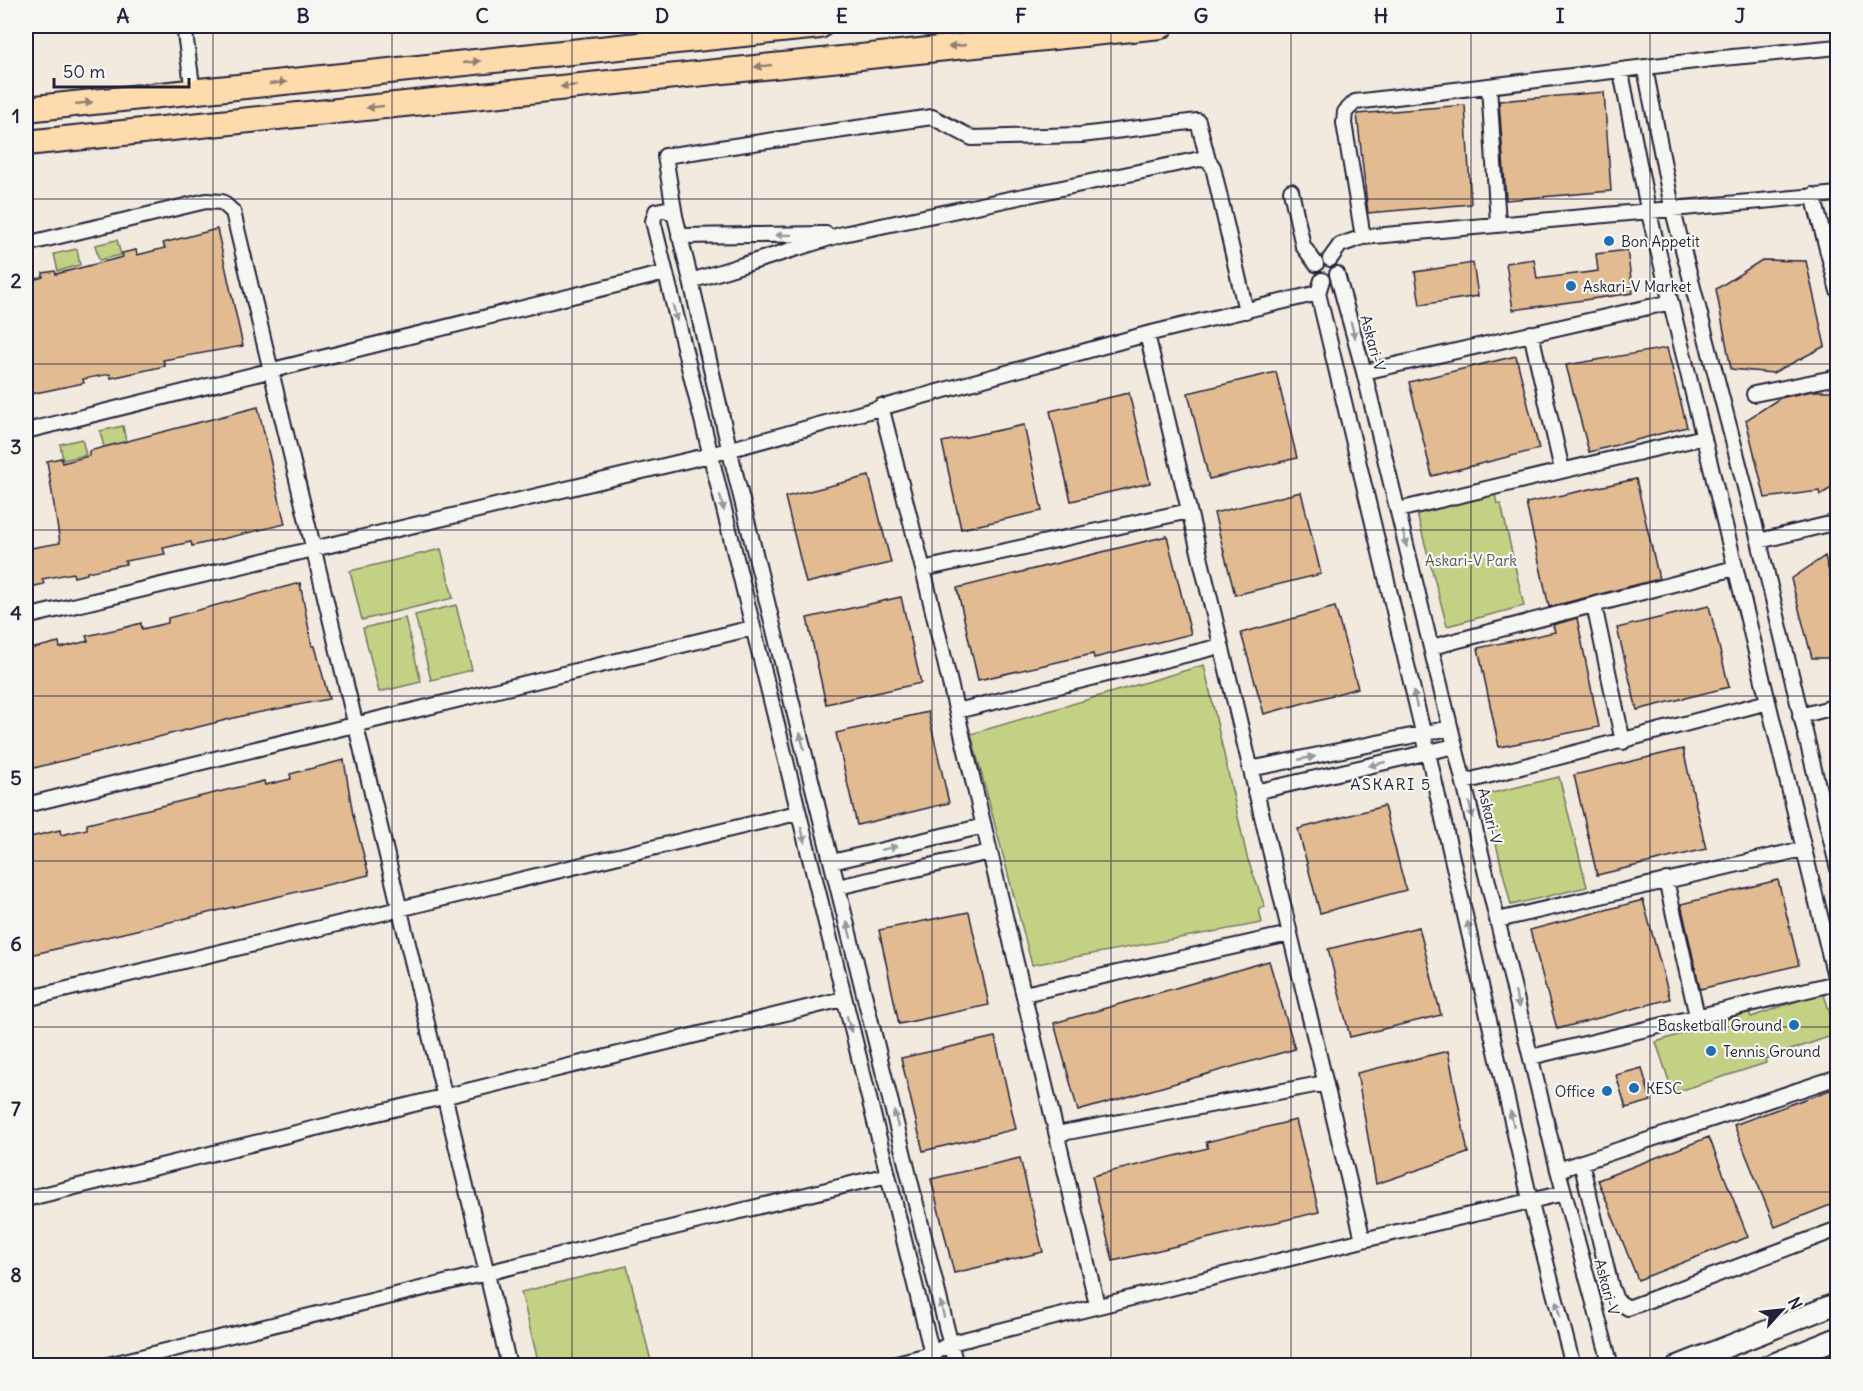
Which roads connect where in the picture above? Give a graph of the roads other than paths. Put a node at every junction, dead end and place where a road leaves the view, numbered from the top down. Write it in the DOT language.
graph roads {
  1 [pos="184,26"];
  2 [pos="820,26"];
  3 [pos="1161,26"];
  4 [pos="1838,47"];
  5 [pos="1645,68"];
  6 [pos="1621,72"];
  7 [pos="1489,87"];
  8 [pos="193,92"];
  9 [pos="26,109"];
  10 [pos="26,143"];
  11 [pos="1208,160"];
  12 [pos="1291,191"];
  13 [pos="1838,194"];
  14 [pos="1813,195"];
  15 [pos="1671,207"];
  16 [pos="1648,209"];
  17 [pos="675,216"];
  18 [pos="1498,223"];
  19 [pos="843,234"];
  20 [pos="679,236"];
  21 [pos="1363,237"];
  22 [pos="26,244"];
  23 [pos="1330,259"];
  24 [pos="1316,264"];
  25 [pos="665,273"];
  26 [pos="1337,274"];
  27 [pos="691,281"];
  28 [pos="1320,287"];
  29 [pos="1838,291"];
  30 [pos="1671,302"];
  31 [pos="1246,311"];
  32 [pos="1531,333"];
  33 [pos="1147,334"];
  34 [pos="271,370"];
  35 [pos="1364,372"];
  36 [pos="1838,377"];
  37 [pos="1754,394"];
  38 [pos="881,406"];
  39 [pos="26,431"];
  40 [pos="1704,437"];
  41 [pos="729,448"];
  42 [pos="710,455"];
  43 [pos="1562,470"];
  44 [pos="1398,510"];
  45 [pos="1189,511"];
  46 [pos="1838,522"];
  47 [pos="1759,541"];
  48 [pos="315,548"];
  49 [pos="1735,568"];
  50 [pos="923,569"];
  51 [pos="1594,605"];
  52 [pos="26,617"];
  53 [pos="752,628"];
  54 [pos="1221,646"];
  55 [pos="1432,647"];
  56 [pos="1768,702"];
  57 [pos="1838,706"];
  58 [pos="957,711"];
  59 [pos="1800,716"];
  60 [pos="356,726"];
  61 [pos="1450,728"];
  62 [pos="1423,735"];
  63 [pos="1623,742"];
  64 [pos="1455,746"];
  65 [pos="1428,753"];
  66 [pos="1250,769"];
  67 [pos="1464,782"];
  68 [pos="1255,792"];
  69 [pos="26,805"];
  70 [pos="797,813"];
  71 [pos="984,826"];
  72 [pos="1803,849"];
  73 [pos="990,852"];
  74 [pos="1837,864"];
  75 [pos="836,875"];
  76 [pos="1666,880"];
  77 [pos="814,881"];
  78 [pos="400,911"];
  79 [pos="1498,920"];
  80 [pos="1289,934"];
  81 [pos="1837,986"];
  82 [pos="1024,994"];
  83 [pos="26,999"];
  84 [pos="843,999"];
  85 [pos="1697,1016"];
  86 [pos="1531,1057"];
  87 [pos="1838,1077"];
  88 [pos="1325,1083"];
  89 [pos="444,1096"];
  90 [pos="1057,1134"];
  91 [pos="1581,1162"];
  92 [pos="1558,1170"];
  93 [pos="888,1175"];
  94 [pos="1564,1193"];
  95 [pos="26,1199"];
  96 [pos="1530,1200"];
  97 [pos="1838,1228"];
  98 [pos="1363,1240"];
  99 [pos="487,1273"];
  100 [pos="1838,1303"];
  101 [pos="1097,1305"];
  102 [pos="1838,1338"];
  103 [pos="951,1343"];
  104 [pos="933,1360"];
  105 [pos="104,1365"];
  106 [pos="509,1365"];
  107 [pos="885,1365"];
  108 [pos="956,1365"];
  109 [pos="1573,1365"];
  110 [pos="1611,1365"];
  111 [pos="1678,1365"];
  112 [pos="1768,1365"];
  1 -- 8 [label="street"];
  8 -- 2 [label="highway, one-way"];
  3 -- 10 [label="highway, one-way"];
  4 -- 5 [label="street"];
  5 -- 6 [label="street"];
  5 -- 15 [label="street"];
  6 -- 7 [label="street"];
  6 -- 16 [label="street"];
  7 -- 18 [label="street"];
  7 -- 21 [label="street"];
  9 -- 8 [label="highway, one-way"];
  11 -- 17 [label="street"];
  11 -- 19 [label="street"];
  11 -- 31 [label="street"];
  12 -- 24 [label="street"];
  13 -- 14 [label="street"];
  14 -- 15 [label="street"];
  14 -- 29 [label="street"];
  15 -- 16 [label="street"];
  15 -- 47 [label="street"];
  16 -- 18 [label="street"];
  16 -- 30 [label="street"];
  17 -- 20 [label="street"];
  17 -- 25 [label="street"];
  18 -- 21 [label="street"];
  19 -- 20 [label="street, one-way"];
  19 -- 27 [label="street"];
  20 -- 27 [label="street"];
  21 -- 23 [label="street"];
  22 -- 34 [label="street"];
  23 -- 24 [label="street"];
  23 -- 26 [label="street"];
  24 -- 28 [label="street"];
  25 -- 34 [label="street"];
  25 -- 42 [label="street, one-way"];
  26 -- 28 [label="street"];
  26 -- 35 [label="street, Askari-V, one-way"];
  27 -- 41 [label="street"];
  28 -- 31 [label="street"];
  62 -- 28 [label="street, one-way"];
  30 -- 32 [label="street"];
  30 -- 40 [label="street"];
  31 -- 33 [label="street"];
  32 -- 35 [label="street"];
  32 -- 43 [label="street"];
  33 -- 38 [label="street"];
  33 -- 45 [label="street"];
  34 -- 39 [label="street"];
  34 -- 48 [label="street"];
  35 -- 44 [label="street, Askari-V"];
  36 -- 37 [label="street"];
  38 -- 41 [label="street"];
  38 -- 50 [label="street"];
  40 -- 43 [label="street"];
  40 -- 49 [label="street"];
  41 -- 42 [label="street"];
  75 -- 41 [label="street, one-way"];
  42 -- 48 [label="street"];
  42 -- 53 [label="street, one-way"];
  43 -- 44 [label="street"];
  44 -- 55 [label="street, Askari-V, one-way"];
  45 -- 50 [label="street"];
  45 -- 54 [label="street"];
  46 -- 47 [label="street"];
  47 -- 59 [label="street"];
  48 -- 52 [label="street"];
  48 -- 60 [label="street"];
  49 -- 51 [label="street"];
  49 -- 56 [label="street"];
  50 -- 58 [label="street"];
  51 -- 55 [label="street"];
  51 -- 63 [label="street"];
  53 -- 60 [label="street"];
  53 -- 70 [label="street"];
  54 -- 58 [label="street"];
  54 -- 66 [label="street"];
  55 -- 61 [label="street, Askari-V"];
  56 -- 63 [label="street"];
  56 -- 72 [label="street"];
  57 -- 59 [label="street"];
  58 -- 71 [label="street"];
  59 -- 74 [label="street"];
  60 -- 69 [label="street"];
  60 -- 78 [label="street"];
  61 -- 62 [label="street"];
  61 -- 64 [label="street, Askari-V"];
  62 -- 65 [label="street"];
  66 -- 62 [label="street, one-way"];
  63 -- 67 [label="street"];
  64 -- 65 [label="street"];
  64 -- 67 [label="street, Askari-V"];
  65 -- 68 [label="street, one-way"];
  96 -- 65 [label="street, one-way"];
  66 -- 68 [label="street"];
  67 -- 79 [label="street, Askari-V, one-way"];
  68 -- 80 [label="street"];
  70 -- 77 [label="street, one-way"];
  70 -- 78 [label="street"];
  71 -- 73 [label="street"];
  75 -- 71 [label="street, one-way"];
  72 -- 76 [label="street"];
  72 -- 81 [label="street"];
  73 -- 75 [label="street"];
  73 -- 82 [label="street"];
  75 -- 77 [label="street"];
  103 -- 75 [label="street, one-way"];
  76 -- 79 [label="street"];
  76 -- 85 [label="street"];
  77 -- 84 [label="street"];
  78 -- 83 [label="street"];
  78 -- 89 [label="street"];
  79 -- 86 [label="street, Askari-V, one-way"];
  80 -- 82 [label="street"];
  80 -- 88 [label="street"];
  81 -- 85 [label="street"];
  82 -- 90 [label="street"];
  84 -- 89 [label="street"];
  84 -- 93 [label="street, one-way"];
  85 -- 86 [label="street"];
  86 -- 92 [label="street, Askari-V"];
  87 -- 91 [label="street"];
  88 -- 90 [label="street"];
  88 -- 98 [label="street"];
  89 -- 95 [label="street"];
  89 -- 99 [label="street"];
  90 -- 101 [label="street"];
  91 -- 92 [label="street"];
  91 -- 97 [label="street"];
  92 -- 94 [label="street, Askari-V"];
  93 -- 99 [label="street"];
  93 -- 104 [label="street"];
  94 -- 96 [label="street"];
  94 -- 110 [label="street, Askari-V"];
  96 -- 98 [label="street"];
  109 -- 96 [label="street, one-way"];
  98 -- 101 [label="street"];
  99 -- 105 [label="street"];
  99 -- 106 [label="street"];
  100 -- 111 [label="main road"];
  101 -- 103 [label="street"];
  102 -- 112 [label="main road"];
  103 -- 104 [label="street"];
  103 -- 108 [label="street"];
  104 -- 107 [label="street"];
}
